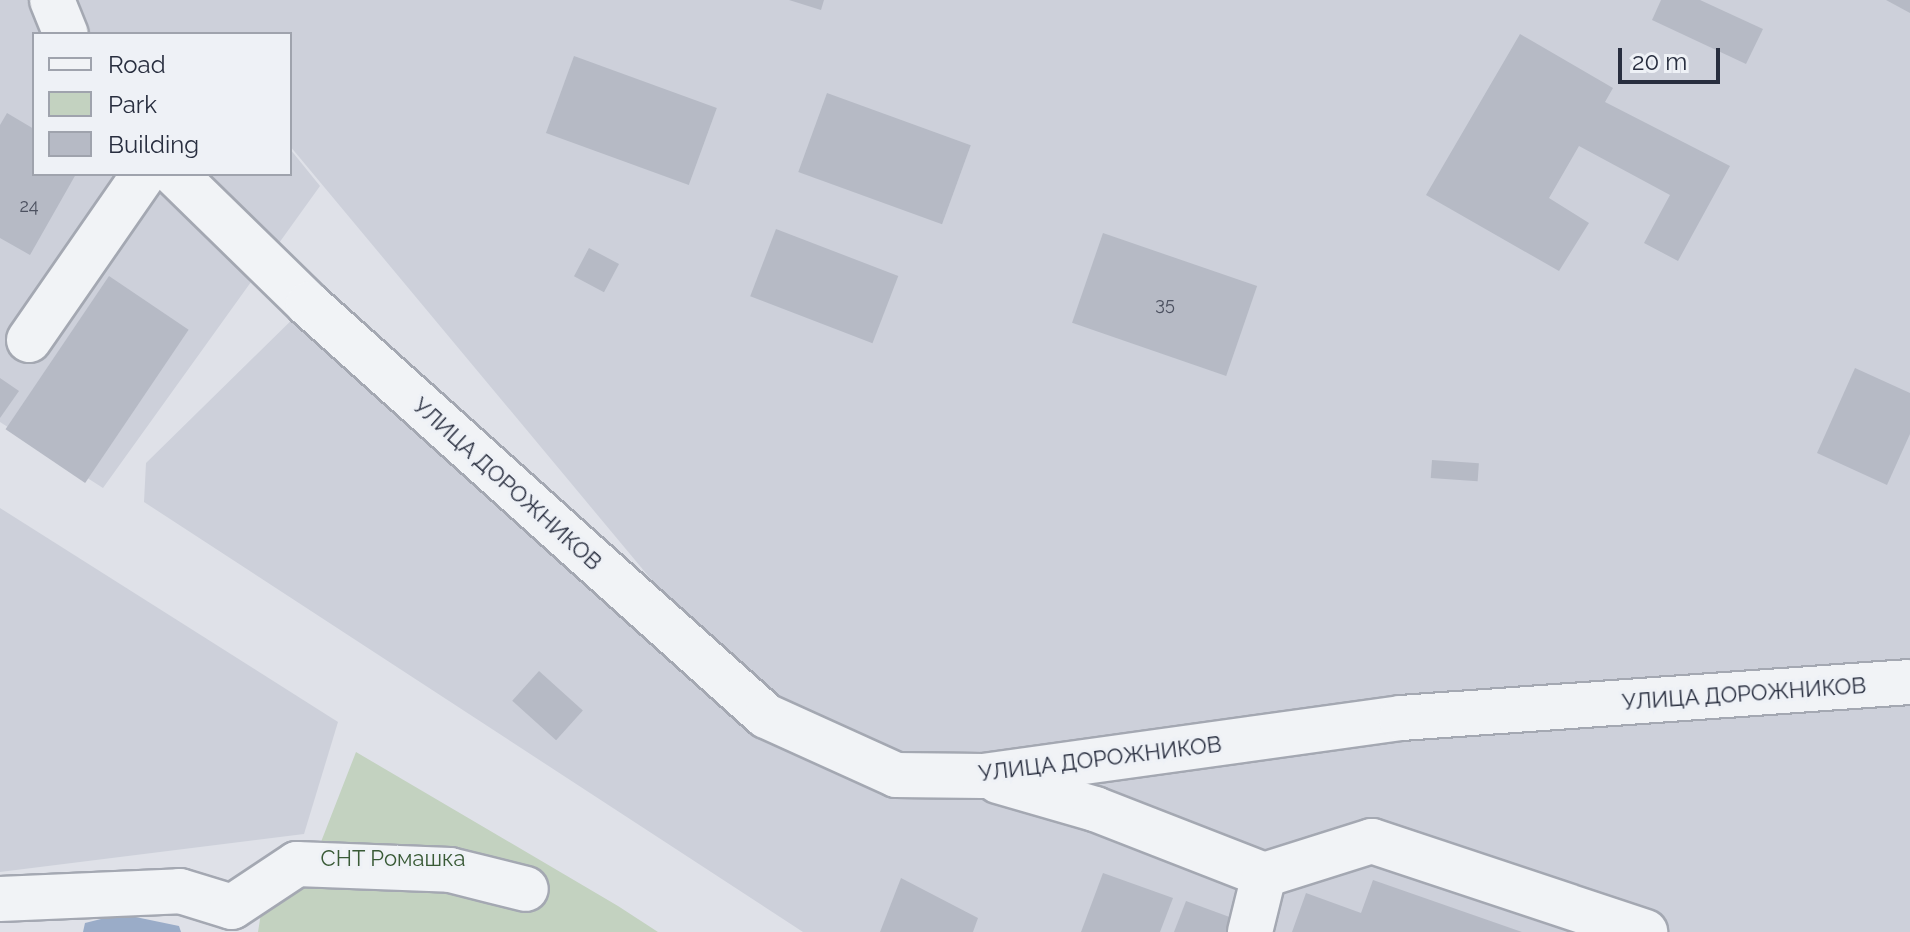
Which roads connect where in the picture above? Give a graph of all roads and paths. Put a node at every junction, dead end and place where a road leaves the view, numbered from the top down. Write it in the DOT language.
graph roads {
  1 [pos="52,0"];
  2 [pos="65,32"];
  3 [pos="143,176"];
  4 [pos="177,176"];
  5 [pos="29,340"];
  6 [pos="1910,682"];
  7 [pos="983,776"];
  8 [pos="1264,875"];
  9 [pos="526,889"];
  10 [pos="0,899"];
  11 [pos="238,919"];
  12 [pos="1250,932"];
  13 [pos="1645,932"];
  1 -- 2 [label="street"];
  3 -- 5 [label="street"];
  4 -- 7 [label="street, УЛИЦА ДОРОЖНИКОВ"];
  6 -- 7 [label="street, УЛИЦА ДОРОЖНИКОВ"];
  7 -- 8 [label="street"];
  8 -- 12 [label="street"];
  8 -- 13 [label="street"];
  9 -- 11 [label="street"];
  10 -- 11 [label="street"];
}
